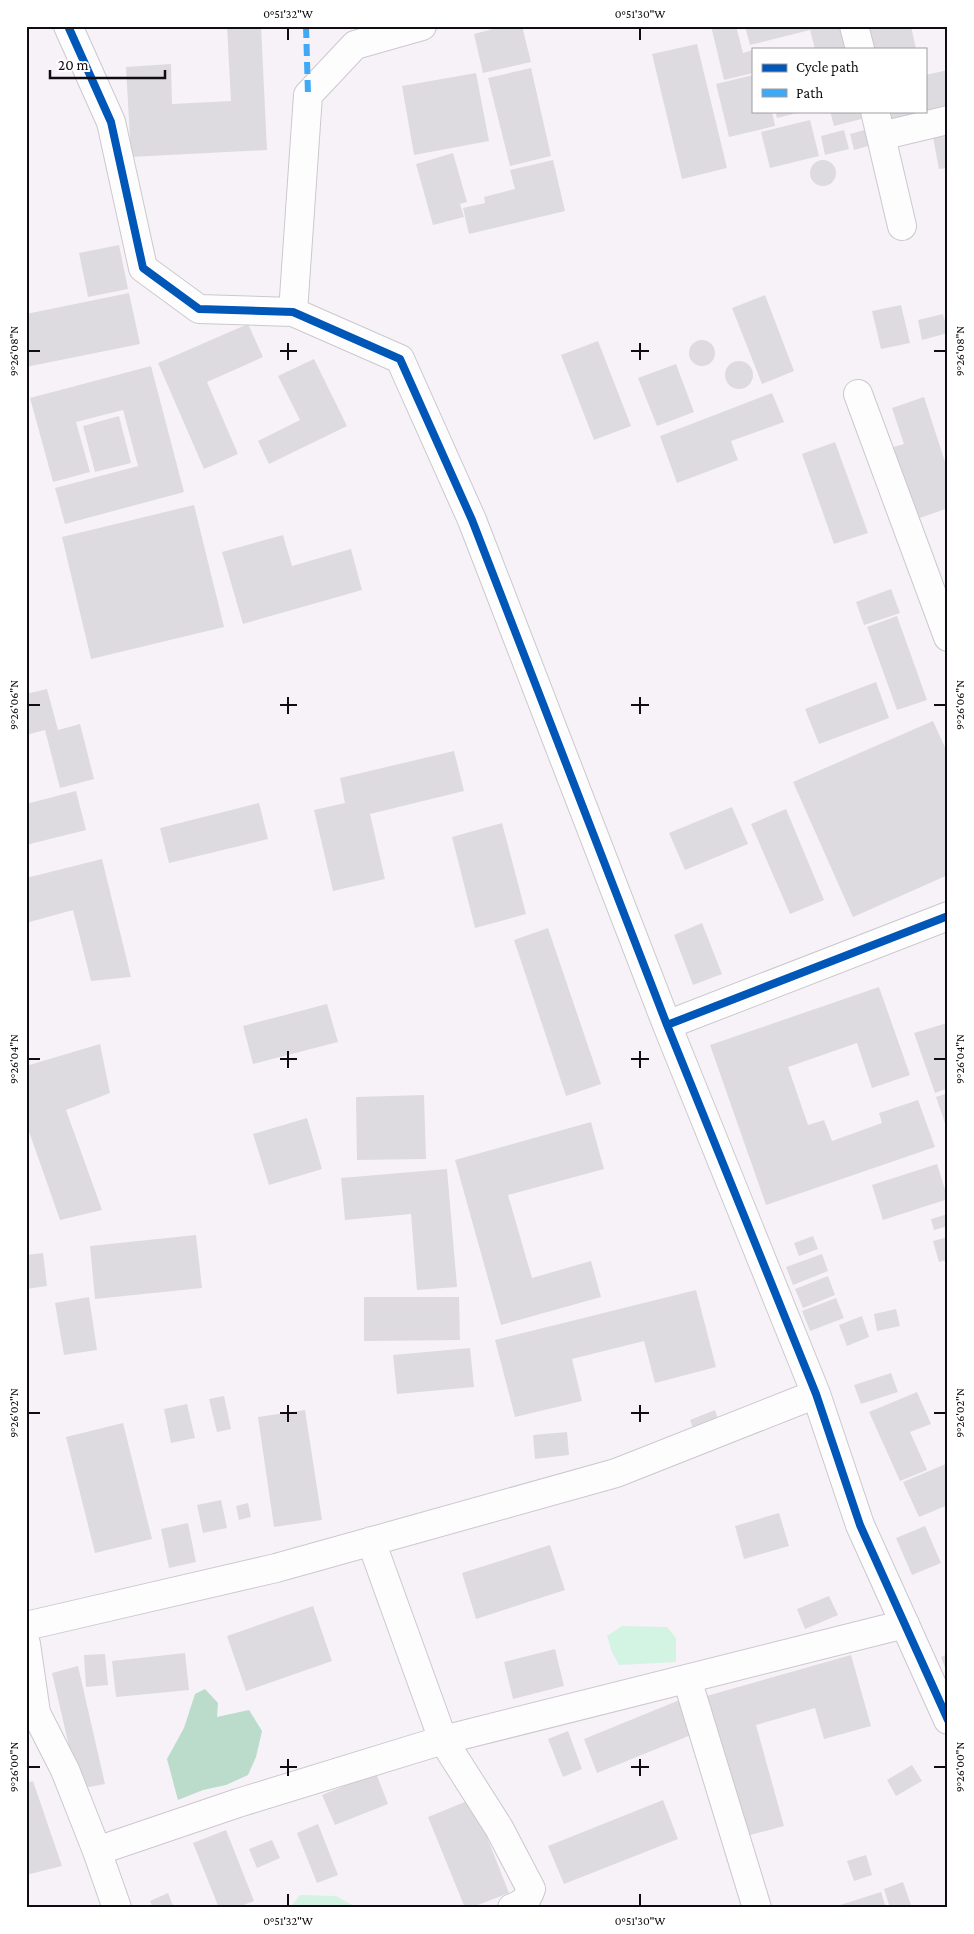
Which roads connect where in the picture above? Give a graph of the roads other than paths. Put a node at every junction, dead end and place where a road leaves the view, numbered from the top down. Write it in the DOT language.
graph roads {
  1 [pos="68,26"];
  2 [pos="422,26"];
  3 [pos="854,26"];
  4 [pos="860,48"];
  5 [pos="948,120"];
  6 [pos="878,123"];
  7 [pos="902,226"];
  8 [pos="293,312"];
  9 [pos="858,394"];
  10 [pos="948,637"];
  11 [pos="948,916"];
  12 [pos="667,1025"];
  13 [pos="816,1394"];
  14 [pos="371,1541"];
  15 [pos="905,1624"];
  16 [pos="26,1626"];
  17 [pos="26,1644"];
  18 [pos="687,1679"];
  19 [pos="948,1720"];
  20 [pos="443,1740"];
  21 [pos="97,1851"];
  22 [pos="117,1908"];
  23 [pos="512,1908"];
  24 [pos="756,1908"];
  1 -- 8 [label="street"];
  2 -- 8 [label="street"];
  3 -- 4 [label="street"];
  5 -- 6 [label="street"];
  6 -- 7 [label="street"];
  8 -- 12 [label="street"];
  9 -- 10 [label="street"];
  11 -- 12 [label="street"];
  12 -- 13 [label="street"];
  13 -- 14 [label="street"];
  13 -- 15 [label="street"];
  14 -- 16 [label="street"];
  14 -- 20 [label="street"];
  15 -- 18 [label="street"];
  15 -- 19 [label="street"];
  17 -- 21 [label="street"];
  18 -- 20 [label="street"];
  18 -- 24 [label="street"];
  20 -- 21 [label="street"];
  20 -- 23 [label="street"];
  21 -- 22 [label="street"];
}
